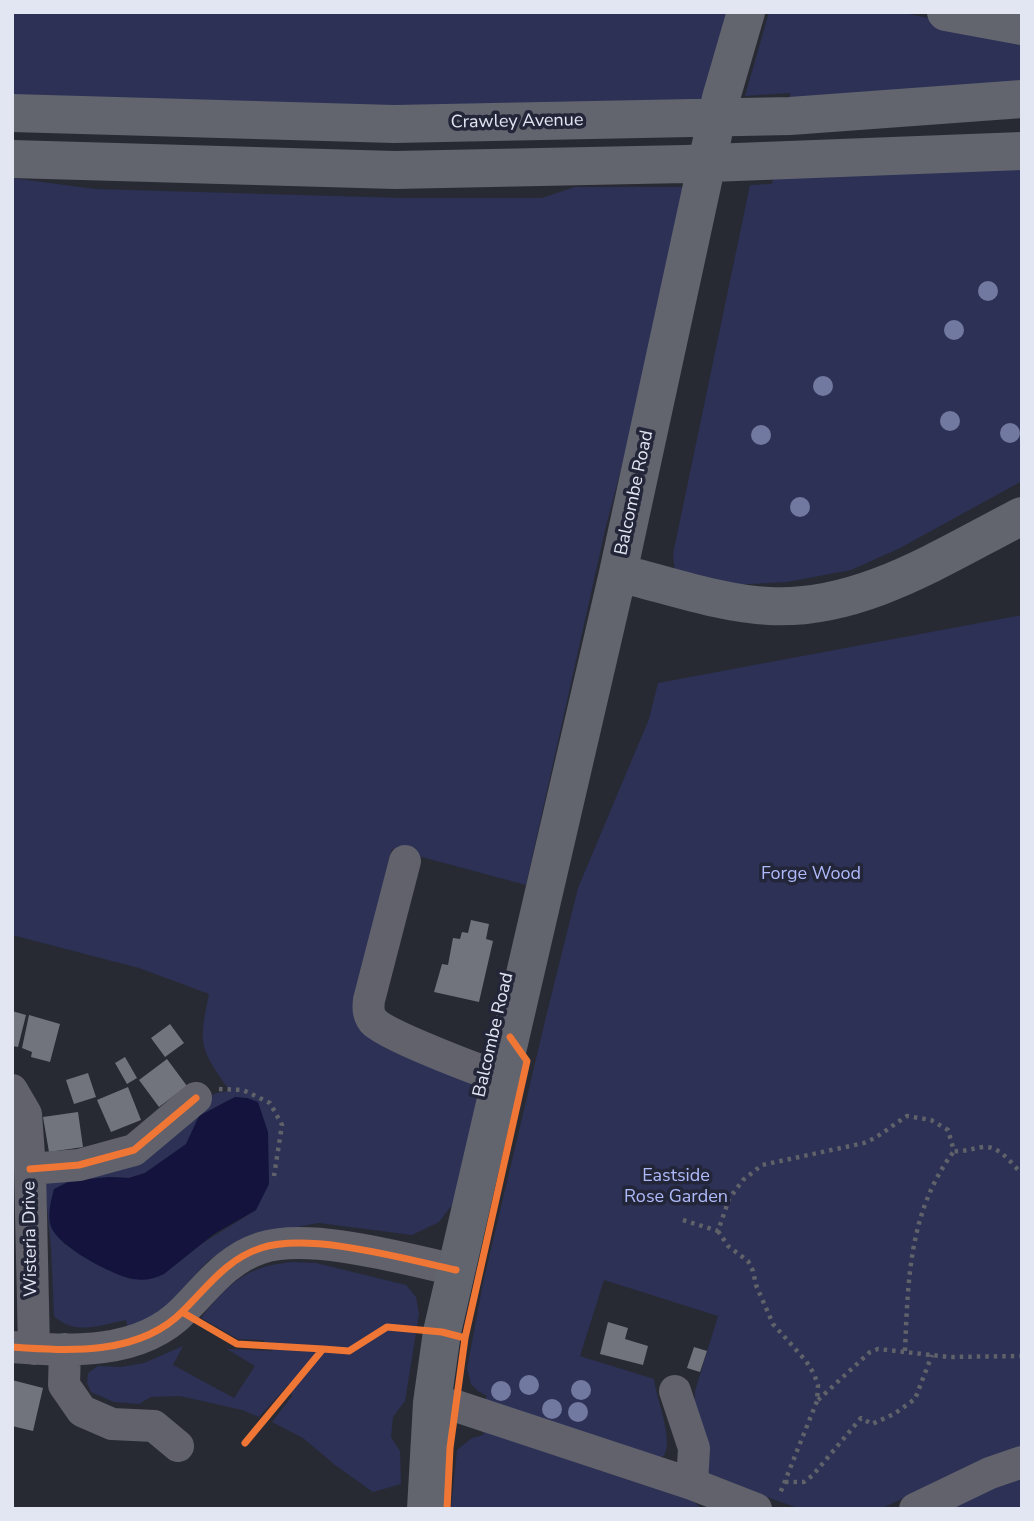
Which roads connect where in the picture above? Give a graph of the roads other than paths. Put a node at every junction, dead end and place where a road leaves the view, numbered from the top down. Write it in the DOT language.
graph roads {
  1 [pos="746,12"];
  2 [pos="946,12"];
  3 [pos="1022,26"];
  4 [pos="1022,99"];
  5 [pos="12,113"];
  6 [pos="1022,151"];
  7 [pos="12,159"];
  8 [pos="1022,516"];
  9 [pos="618,573"];
  10 [pos="405,861"];
  11 [pos="500,1077"];
  12 [pos="12,1090"];
  13 [pos="196,1098"];
  14 [pos="30,1168"];
  15 [pos="456,1270"];
  16 [pos="23,1348"];
  17 [pos="65,1349"];
  18 [pos="675,1391"];
  19 [pos="432,1403"];
  20 [pos="178,1446"];
  21 [pos="1022,1462"];
  22 [pos="692,1484"];
  23 [pos="767,1504"];
  24 [pos="426,1509"];
  25 [pos="915,1509"];
  1 -- 9 [label="main road, Balcombe Road"];
  2 -- 3 [label="main road"];
  4 -- 5 [label="main road, Crawley Avenue"];
  6 -- 7 [label="main road"];
  8 -- 9 [label="main road"];
  9 -- 11 [label="main road, Balcombe Road"];
  10 -- 11 [label="street"];
  11 -- 15 [label="main road, Balcombe Road"];
  12 -- 14 [label="street, Wisteria Drive"];
  13 -- 14 [label="street"];
  14 -- 16 [label="street, Wisteria Drive"];
  15 -- 17 [label="street"];
  15 -- 19 [label="main road, Balcombe Road"];
  16 -- 17 [label="street"];
  17 -- 20 [label="street"];
  18 -- 22 [label="street"];
  19 -- 22 [label="street"];
  19 -- 24 [label="main road, Balcombe Road"];
  21 -- 25 [label="street"];
  22 -- 23 [label="street"];
}
